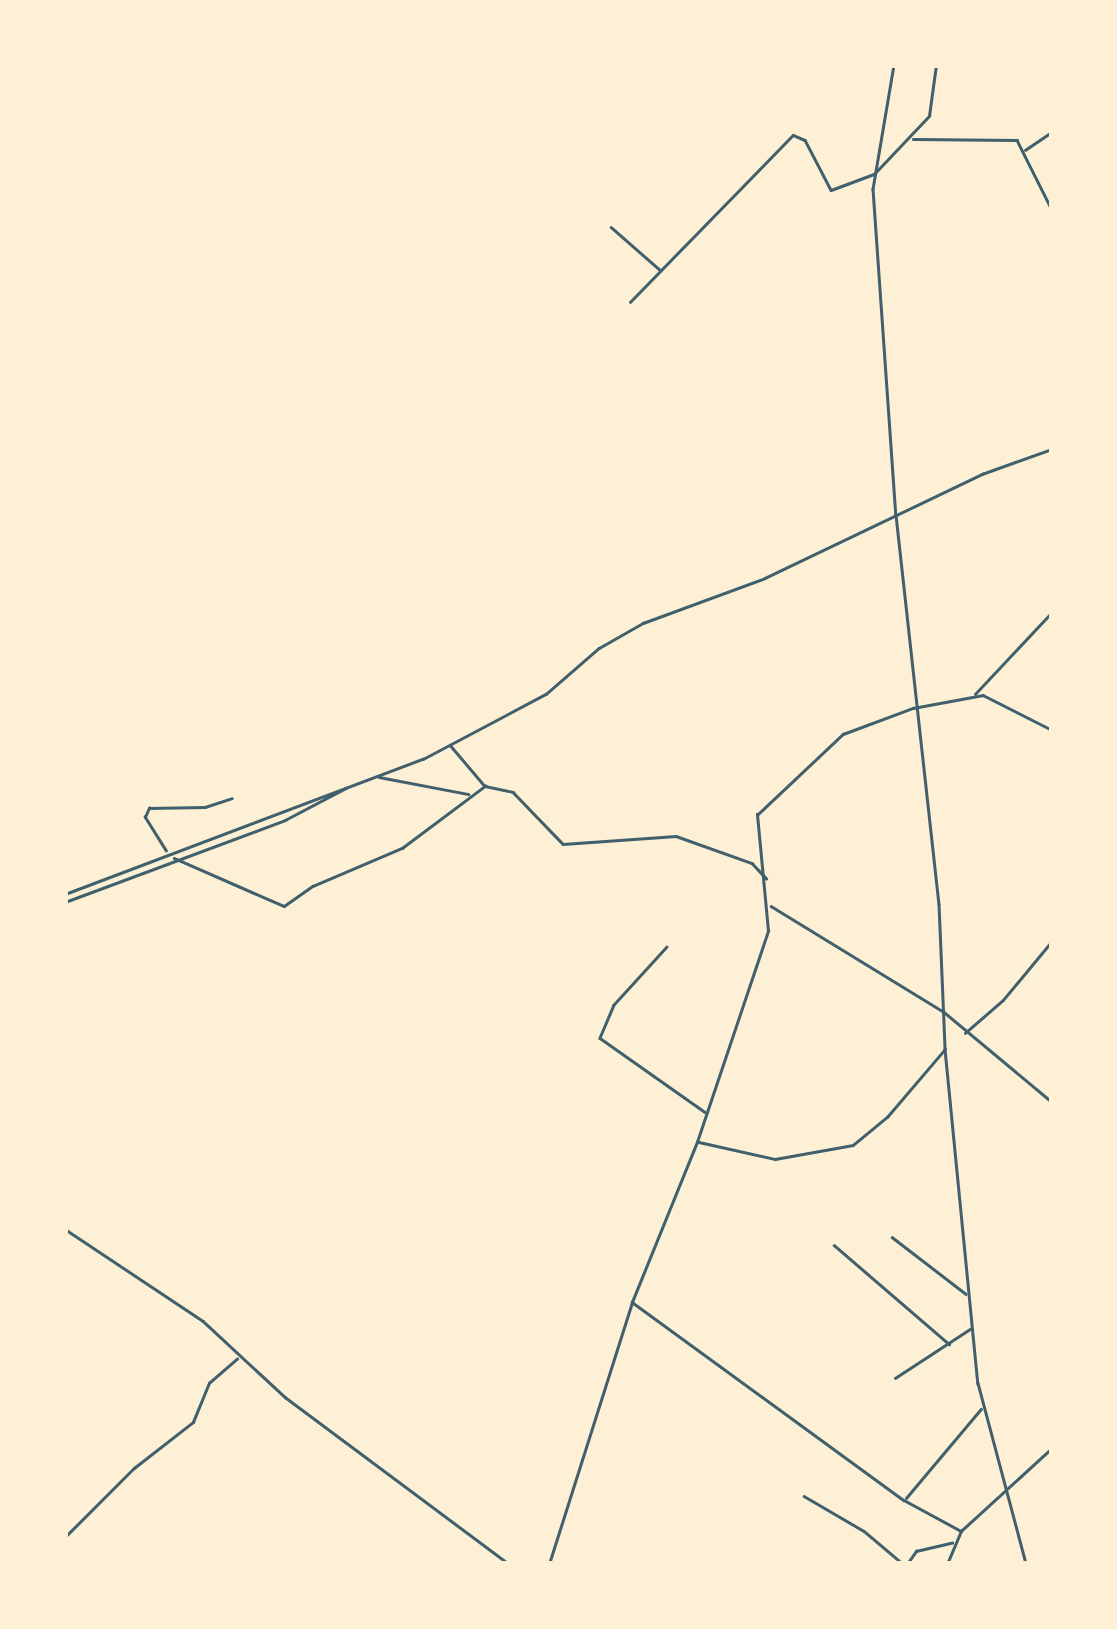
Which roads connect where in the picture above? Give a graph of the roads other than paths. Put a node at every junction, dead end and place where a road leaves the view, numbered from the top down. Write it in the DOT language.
graph roads {
  1 [pos="894,65"];
  2 [pos="936,65"];
  3 [pos="1052,132"];
  4 [pos="911,140"];
  5 [pos="1025,150"];
  6 [pos="874,174"];
  7 [pos="1052,210"];
  8 [pos="612,227"];
  9 [pos="660,270"];
  10 [pos="630,302"];
  11 [pos="1052,449"];
  12 [pos="896,515"];
  13 [pos="1052,612"];
  14 [pos="974,695"];
  15 [pos="914,708"];
  16 [pos="1052,730"];
  17 [pos="450,745"];
  18 [pos="378,777"];
  19 [pos="352,785"];
  20 [pos="485,786"];
  21 [pos="468,794"];
  22 [pos="232,798"];
  23 [pos="166,852"];
  24 [pos="174,858"];
  25 [pos="768,880"];
  26 [pos="65,894"];
  27 [pos="65,902"];
  28 [pos="770,906"];
  29 [pos="1052,942"];
  30 [pos="667,947"];
  31 [pos="944,1012"];
  32 [pos="965,1033"];
  33 [pos="945,1049"];
  34 [pos="1052,1102"];
  35 [pos="707,1113"];
  36 [pos="697,1142"];
  37 [pos="65,1229"];
  38 [pos="892,1237"];
  39 [pos="834,1245"];
  40 [pos="968,1295"];
  41 [pos="632,1302"];
  42 [pos="971,1328"];
  43 [pos="949,1344"];
  44 [pos="238,1358"];
  45 [pos="895,1378"];
  46 [pos="982,1408"];
  47 [pos="1052,1448"];
  48 [pos="1005,1491"];
  49 [pos="804,1496"];
  50 [pos="904,1500"];
  51 [pos="961,1530"];
  52 [pos="65,1537"];
  53 [pos="953,1542"];
  54 [pos="947,1562"];
  55 [pos="510,1564"];
  56 [pos="549,1564"];
  57 [pos="905,1564"];
  58 [pos="953,1564"];
  59 [pos="1026,1564"];
  1 -- 6 [label="street"];
  2 -- 4 [label="street"];
  3 -- 5 [label="street"];
  4 -- 5 [label="street"];
  4 -- 6 [label="street"];
  5 -- 7 [label="street"];
  6 -- 9 [label="street"];
  6 -- 12 [label="street"];
  8 -- 9 [label="street"];
  9 -- 10 [label="street"];
  11 -- 12 [label="street"];
  12 -- 15 [label="street"];
  12 -- 17 [label="street"];
  13 -- 14 [label="street"];
  14 -- 15 [label="street"];
  14 -- 16 [label="street"];
  15 -- 25 [label="street"];
  15 -- 31 [label="street"];
  17 -- 18 [label="street"];
  17 -- 20 [label="street"];
  18 -- 19 [label="street"];
  18 -- 21 [label="street"];
  19 -- 23 [label="street"];
  19 -- 24 [label="street"];
  20 -- 21 [label="street"];
  20 -- 25 [label="street"];
  21 -- 24 [label="street"];
  22 -- 23 [label="street"];
  23 -- 26 [label="street"];
  24 -- 27 [label="street"];
  25 -- 28 [label="street"];
  28 -- 31 [label="street"];
  28 -- 35 [label="street"];
  29 -- 32 [label="street"];
  30 -- 35 [label="street"];
  31 -- 32 [label="street"];
  31 -- 33 [label="street"];
  32 -- 34 [label="street"];
  33 -- 36 [label="street"];
  33 -- 40 [label="street"];
  35 -- 36 [label="street"];
  36 -- 41 [label="street"];
  37 -- 44 [label="street"];
  38 -- 40 [label="street"];
  39 -- 43 [label="street"];
  40 -- 42 [label="street"];
  41 -- 50 [label="street"];
  41 -- 56 [label="street"];
  42 -- 43 [label="street"];
  42 -- 46 [label="street"];
  43 -- 45 [label="street"];
  44 -- 52 [label="street"];
  44 -- 55 [label="street"];
  46 -- 48 [label="street"];
  46 -- 50 [label="street"];
  47 -- 48 [label="street"];
  48 -- 51 [label="street"];
  48 -- 59 [label="street"];
  49 -- 57 [label="street"];
  50 -- 51 [label="street"];
  51 -- 53 [label="street"];
  53 -- 54 [label="street"];
  53 -- 57 [label="street"];
  54 -- 58 [label="street"];
}
